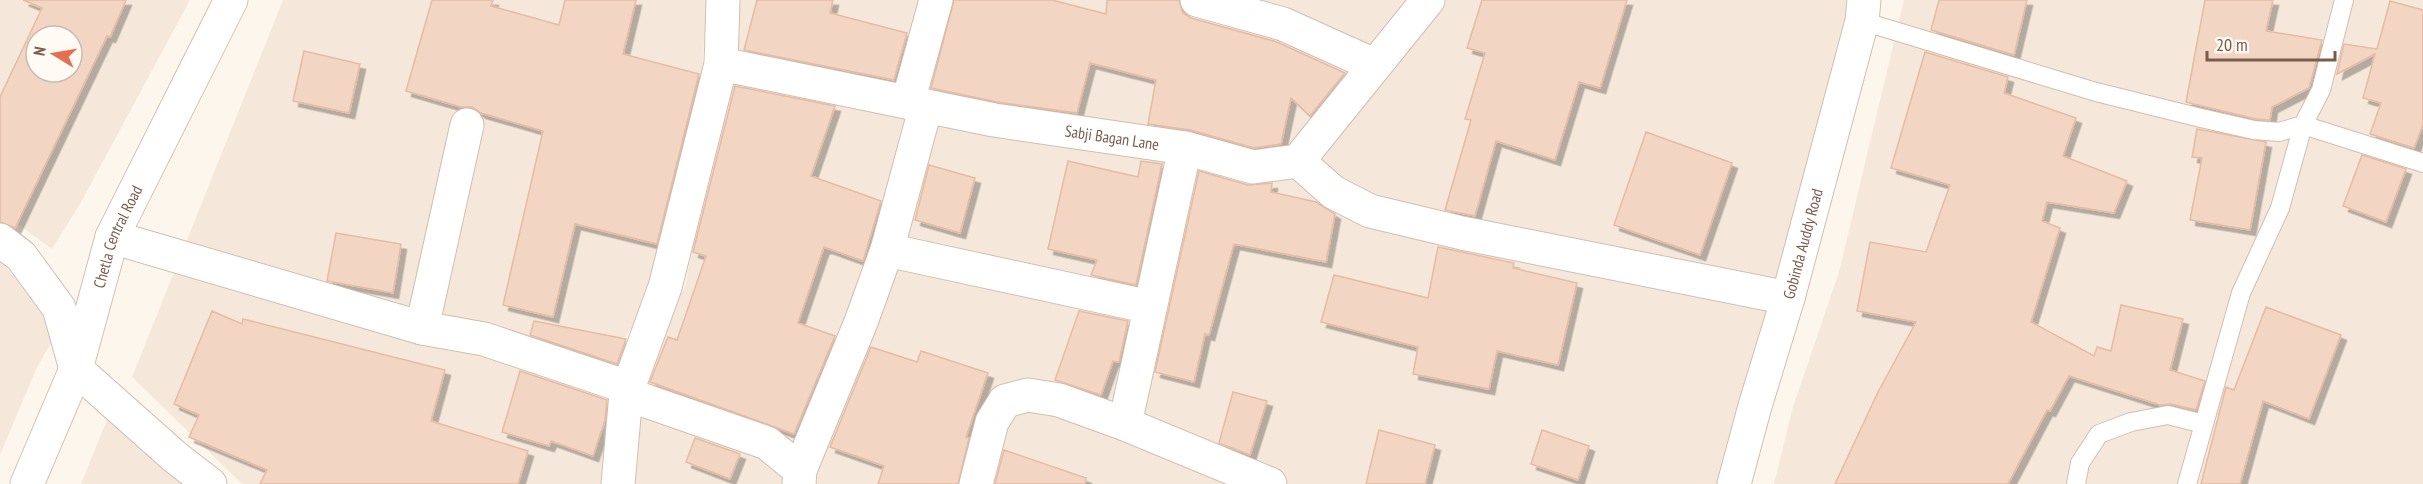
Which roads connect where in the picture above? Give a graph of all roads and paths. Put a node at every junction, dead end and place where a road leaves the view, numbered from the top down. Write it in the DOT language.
graph roads {
  1 [pos="231,0"];
  2 [pos="723,0"];
  3 [pos="936,0"];
  4 [pos="1197,0"];
  5 [pos="1428,0"];
  6 [pos="2344,0"];
  7 [pos="1863,11"];
  8 [pos="721,64"];
  9 [pos="1374,65"];
  10 [pos="917,104"];
  11 [pos="467,125"];
  12 [pos="2303,125"];
  13 [pos="1185,148"];
  14 [pos="1298,161"];
  15 [pos="2423,163"];
  16 [pos="112,237"];
  17 [pos="0,240"];
  18 [pos="887,250"];
  19 [pos="1788,298"];
  20 [pos="1150,307"];
  21 [pos="422,328"];
  22 [pos="76,369"];
  23 [pos="628,391"];
  24 [pos="1125,424"];
  25 [pos="2204,424"];
  26 [pos="799,477"];
  27 [pos="27,484"];
  28 [pos="210,484"];
  29 [pos="618,484"];
  30 [pos="976,484"];
  31 [pos="1270,484"];
  32 [pos="1734,484"];
  33 [pos="2076,484"];
  34 [pos="2187,484"];
  1 -- 16 [label="street, Chetla Central Road"];
  2 -- 8 [label="street"];
  3 -- 10 [label="street"];
  4 -- 9 [label="street"];
  5 -- 9 [label="street"];
  6 -- 12 [label="lane"];
  7 -- 12 [label="lane"];
  7 -- 19 [label="street, Gobinda Auddy Road"];
  8 -- 10 [label="street, Sabji Bagan Lane"];
  8 -- 23 [label="street"];
  9 -- 14 [label="street"];
  10 -- 13 [label="street, Sabji Bagan Lane"];
  10 -- 18 [label="street"];
  11 -- 21 [label="street"];
  12 -- 15 [label="lane"];
  12 -- 25 [label="lane"];
  13 -- 14 [label="street, Sabji Bagan Lane"];
  13 -- 20 [label="street"];
  14 -- 19 [label="street"];
  16 -- 21 [label="street"];
  16 -- 22 [label="street, Chetla Central Road"];
  17 -- 22 [label="street"];
  18 -- 20 [label="street"];
  18 -- 26 [label="street"];
  19 -- 32 [label="street, Gobinda Auddy Road"];
  20 -- 24 [label="street"];
  21 -- 23 [label="street"];
  22 -- 27 [label="street, Chetla Central Road"];
  22 -- 28 [label="street"];
  23 -- 26 [label="street"];
  23 -- 29 [label="street"];
  24 -- 30 [label="street"];
  24 -- 31 [label="street"];
  25 -- 33 [label="lane"];
  25 -- 34 [label="lane"];
}
